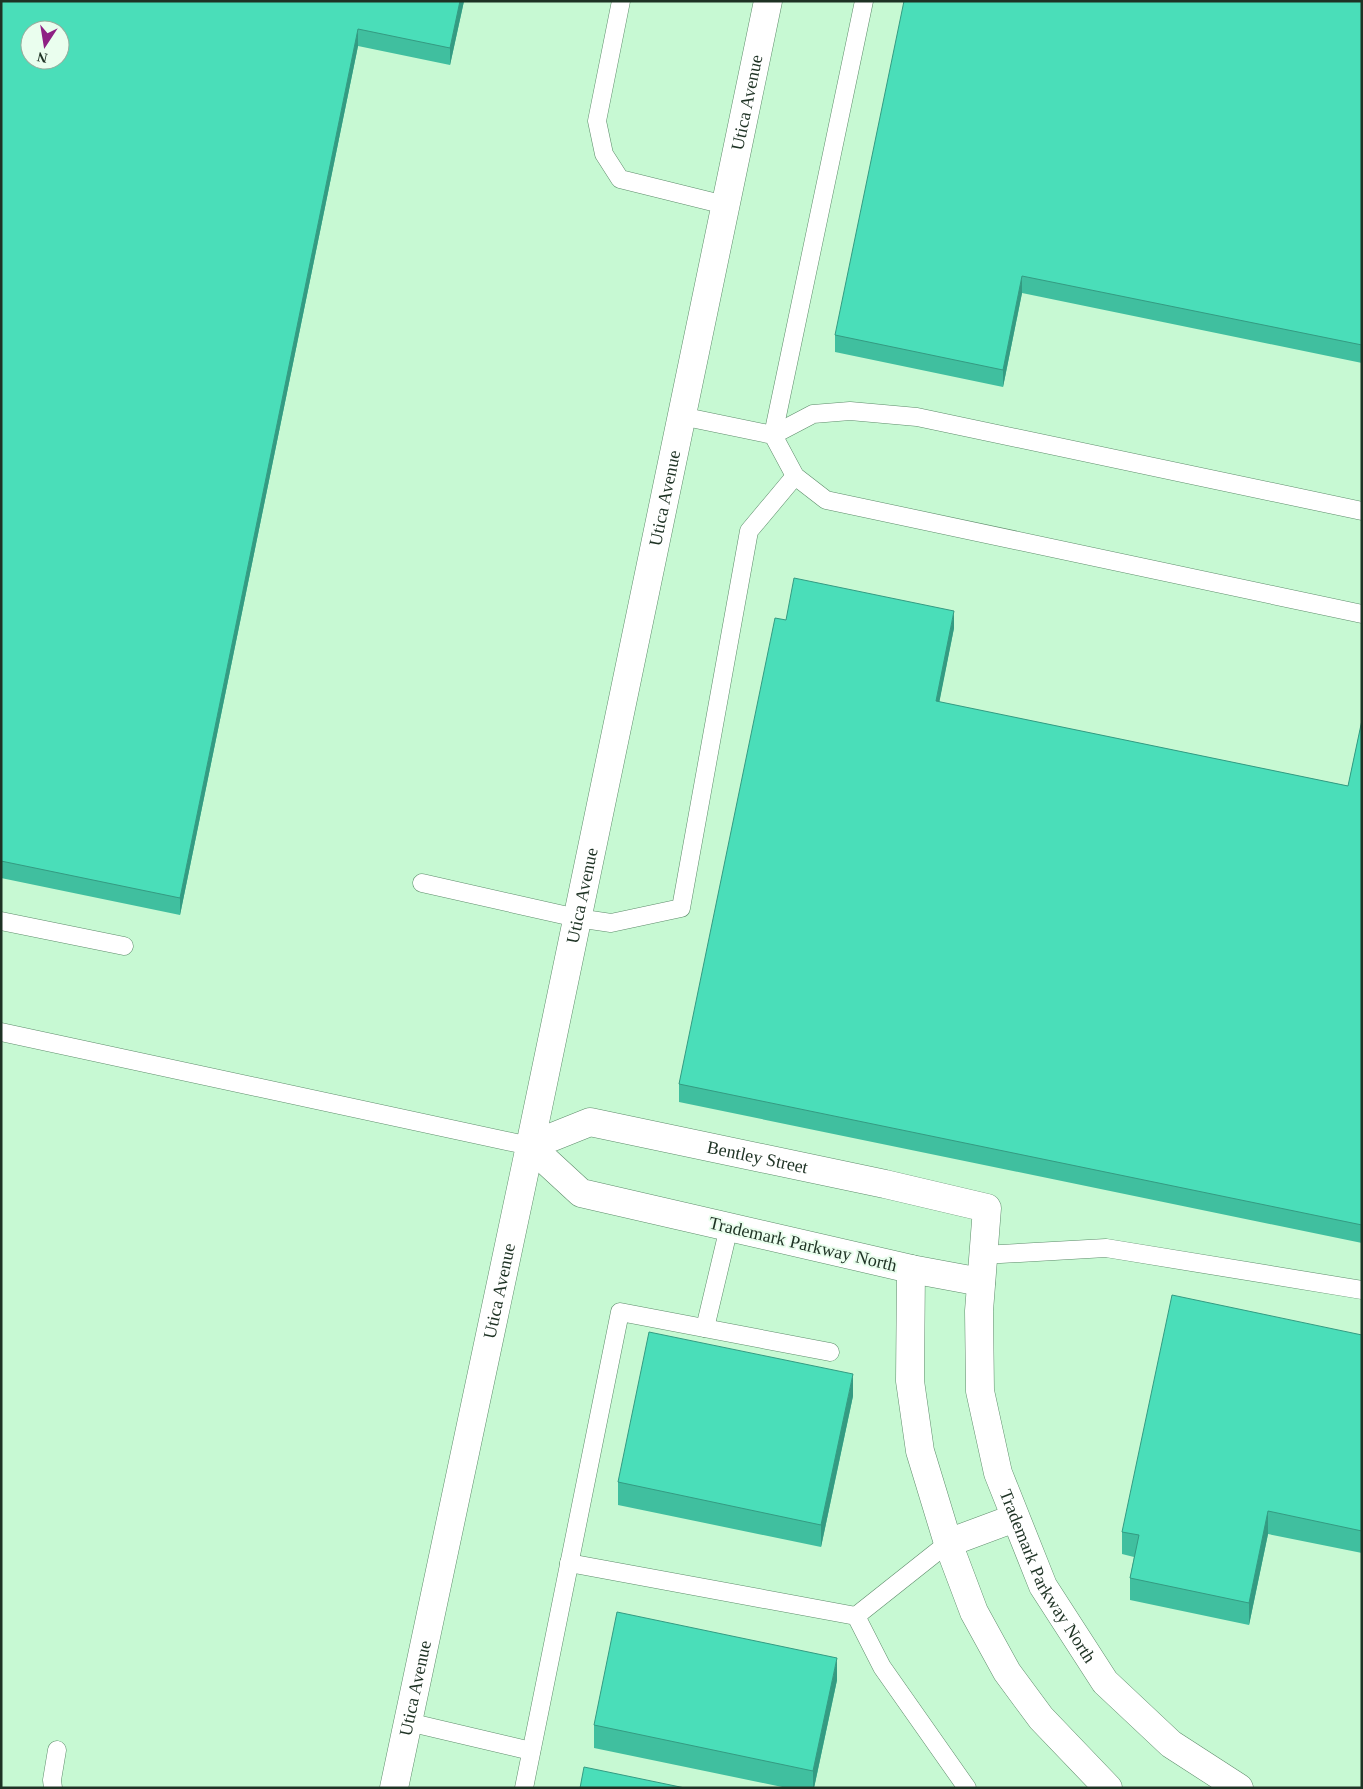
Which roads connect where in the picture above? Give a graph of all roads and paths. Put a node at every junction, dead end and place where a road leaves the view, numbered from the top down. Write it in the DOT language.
graph roads {
  1 [pos="621,1"];
  2 [pos="768,1"];
  3 [pos="864,1"];
  4 [pos="725,205"];
  5 [pos="681,416"];
  6 [pos="773,435"];
  7 [pos="795,476"];
  8 [pos="1362,511"];
  9 [pos="1362,614"];
  10 [pos="422,883"];
  11 [pos="577,918"];
  12 [pos="1,921"];
  13 [pos="124,946"];
  14 [pos="1,1032"];
  15 [pos="530,1146"];
  16 [pos="987,1208"];
  17 [pos="729,1226"];
  18 [pos="911,1269"];
  19 [pos="982,1269"];
  20 [pos="1362,1290"];
  21 [pos="705,1328"];
  22 [pos="830,1352"];
  23 [pos="1015,1518"];
  24 [pos="948,1543"];
  25 [pos="569,1563"];
  26 [pos="856,1616"];
  27 [pos="408,1722"];
  28 [pos="57,1750"];
  29 [pos="531,1751"];
  30 [pos="53,1788"];
  31 [pos="394,1788"];
  32 [pos="524,1788"];
  33 [pos="968,1788"];
  34 [pos="1108,1788"];
  35 [pos="1239,1788"];
  1 -- 4 [label="lane"];
  2 -- 4 [label="street, Utica Avenue"];
  3 -- 6 [label="lane"];
  4 -- 5 [label="street, Utica Avenue"];
  5 -- 6 [label="lane"];
  5 -- 11 [label="street, Utica Avenue"];
  6 -- 7 [label="lane"];
  6 -- 8 [label="lane"];
  7 -- 9 [label="lane"];
  7 -- 11 [label="lane"];
  10 -- 11 [label="lane"];
  11 -- 15 [label="street, Utica Avenue"];
  12 -- 13 [label="lane"];
  14 -- 15 [label="lane"];
  15 -- 16 [label="street, Bentley Street"];
  15 -- 17 [label="street, Trademark Parkway North"];
  15 -- 27 [label="street, Utica Avenue"];
  16 -- 19 [label="street, Trademark Parkway North"];
  17 -- 18 [label="street, Trademark Parkway North"];
  17 -- 21 [label="lane"];
  18 -- 19 [label="street"];
  18 -- 24 [label="street, Trademark Parkway North"];
  19 -- 20 [label="lane"];
  19 -- 23 [label="street, Trademark Parkway North"];
  21 -- 22 [label="lane"];
  21 -- 25 [label="lane"];
  23 -- 24 [label="street"];
  23 -- 35 [label="street, Trademark Parkway North"];
  24 -- 26 [label="lane"];
  24 -- 34 [label="street, Trademark Parkway North"];
  25 -- 26 [label="lane"];
  25 -- 29 [label="lane"];
  26 -- 33 [label="lane"];
  27 -- 29 [label="lane"];
  27 -- 31 [label="street, Utica Avenue"];
  28 -- 30 [label="lane"];
  29 -- 32 [label="lane"];
}
